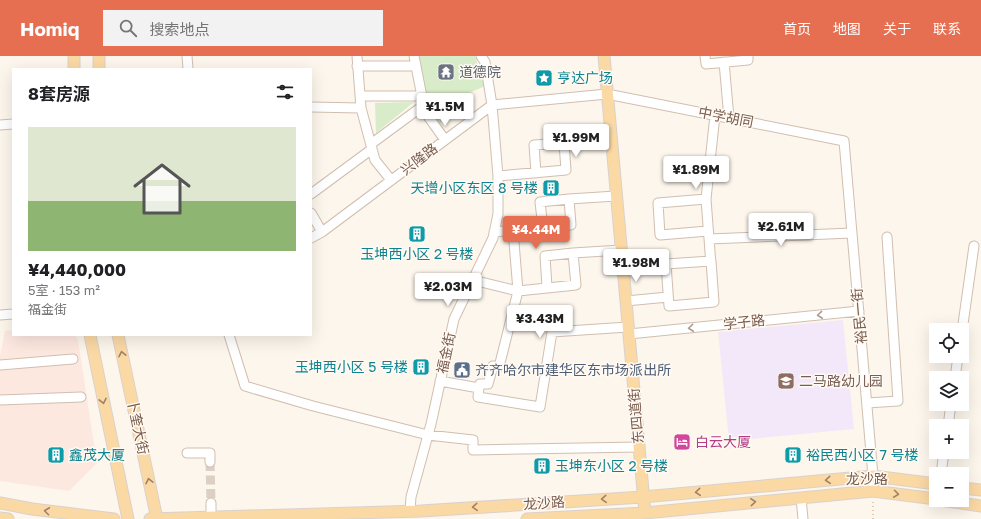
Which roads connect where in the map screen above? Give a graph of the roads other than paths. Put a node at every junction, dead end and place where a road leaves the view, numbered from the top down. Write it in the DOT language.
graph roads {
  1 [pos="74,56"];
  2 [pos="99,56"];
  3 [pos="187,56"];
  4 [pos="357,56"];
  5 [pos="414,56"];
  6 [pos="481,56"];
  7 [pos="604,56"];
  8 [pos="705,56"];
  9 [pos="748,56"];
  10 [pos="724,62"];
  11 [pos="357,66"];
  12 [pos="416,66"];
  13 [pos="74,68"];
  14 [pos="99,68"];
  15 [pos="188,68"];
  16 [pos="607,94"];
  17 [pos="360,96"];
  18 [pos="423,100"];
  19 [pos="492,106"];
  20 [pos="312,107"];
  21 [pos="361,108"];
  22 [pos="715,115"];
  23 [pos="729,118"];
  24 [pos="12,124"];
  25 [pos="0,125"];
  26 [pos="445,140"];
  27 [pos="844,141"];
  28 [pos="372,147"];
  29 [pos="536,173"];
  30 [pos="498,176"];
  31 [pos="391,180"];
  32 [pos="312,193"];
  33 [pos="616,196"];
  34 [pos="569,199"];
  35 [pos="706,199"];
  36 [pos="312,215"];
  37 [pos="543,228"];
  38 [pos="513,230"];
  39 [pos="322,232"];
  40 [pos="494,232"];
  41 [pos="852,233"];
  42 [pos="709,235"];
  43 [pos="312,237"];
  44 [pos="887,237"];
  45 [pos="974,246"];
  46 [pos="621,250"];
  47 [pos="573,253"];
  48 [pos="711,265"];
  49 [pos="473,280"];
  50 [pos="547,287"];
  51 [pos="518,291"];
  52 [pos="668,297"];
  53 [pos="626,301"];
  54 [pos="859,311"];
  55 [pos="12,314"];
  56 [pos="0,315"];
  57 [pos="963,323"];
  58 [pos="628,330"];
  59 [pos="90,336"];
  60 [pos="118,336"];
  61 [pos="229,336"];
  62 [pos="73,360"];
  63 [pos="0,365"];
  64 [pos="440,381"];
  65 [pos="479,388"];
  66 [pos="81,397"];
  67 [pos="0,400"];
  68 [pos="867,403"];
  69 [pos="428,435"];
  70 [pos="639,447"];
  71 [pos="187,453"];
  72 [pos="210,462"];
  73 [pos="873,476"];
  74 [pos="929,483"];
  75 [pos="969,489"];
  76 [pos="981,490"];
  77 [pos="873,491"];
  78 [pos="643,497"];
  79 [pos="801,498"];
  80 [pos="929,499"];
  81 [pos="0,503"];
  82 [pos="211,503"];
  83 [pos="969,504"];
  84 [pos="981,506"];
  85 [pos="410,511"];
  86 [pos="645,516"];
  87 [pos="211,517"];
  88 [pos="0,518"];
  89 [pos="8,519"];
  90 [pos="114,519"];
  91 [pos="128,519"];
  92 [pos="150,519"];
  93 [pos="157,519"];
  94 [pos="529,519"];
  95 [pos="803,519"];
  1 -- 13 [label="main road"];
  2 -- 14 [label="main road"];
  3 -- 15 [label="street"];
  4 -- 11 [label="street"];
  5 -- 12 [label="street"];
  6 -- 19 [label="street, 福金街"];
  7 -- 16 [label="main road, 东四道街"];
  8 -- 10 [label="street"];
  9 -- 10 [label="street"];
  10 -- 23 [label="street"];
  11 -- 12 [label="street"];
  11 -- 17 [label="street"];
  12 -- 18 [label="street"];
  16 -- 19 [label="street, 兴隆路"];
  16 -- 22 [label="street, 中学胡同"];
  16 -- 33 [label="main road, 东四道街"];
  17 -- 18 [label="street"];
  17 -- 21 [label="street"];
  18 -- 26 [label="street"];
  18 -- 28 [label="street"];
  19 -- 26 [label="street, 兴隆路"];
  19 -- 30 [label="street, 福金街"];
  20 -- 21 [label="street"];
  21 -- 28 [label="street"];
  22 -- 23 [label="street, 中学胡同"];
  22 -- 35 [label="street"];
  23 -- 27 [label="street, 中学胡同"];
  24 -- 25 [label="street"];
  26 -- 31 [label="street, 兴隆路"];
  27 -- 41 [label="street, 裕民一街"];
  28 -- 31 [label="street"];
  28 -- 32 [label="street"];
  29 -- 29 [label="street"];
  29 -- 30 [label="street"];
  30 -- 40 [label="street, 福金街"];
  31 -- 39 [label="street, 兴隆路"];
  33 -- 34 [label="street"];
  33 -- 46 [label="main road, 东四道街"];
  34 -- 37 [label="street"];
  34 -- 37 [label="street"];
  35 -- 42 [label="street"];
  35 -- 42 [label="street"];
  36 -- 39 [label="street"];
  37 -- 38 [label="street"];
  38 -- 40 [label="street"];
  38 -- 51 [label="street"];
  39 -- 43 [label="street, 兴隆路"];
  40 -- 49 [label="street, 福金街"];
  41 -- 42 [label="street"];
  41 -- 54 [label="street, 裕民一街"];
  42 -- 48 [label="street"];
  44 -- 68 [label="street"];
  45 -- 57 [label="street"];
  46 -- 47 [label="street"];
  46 -- 53 [label="main road, 东四道街"];
  47 -- 50 [label="street"];
  47 -- 50 [label="street"];
  48 -- 52 [label="street"];
  48 -- 52 [label="street"];
  49 -- 51 [label="street"];
  49 -- 64 [label="street, 福金街"];
  50 -- 51 [label="street"];
  51 -- 65 [label="street"];
  52 -- 53 [label="street"];
  53 -- 58 [label="main road, 东四道街"];
  54 -- 58 [label="street, 学子路, one-way"];
  54 -- 68 [label="street, 裕民一街"];
  55 -- 56 [label="street"];
  58 -- 65 [label="street, 学子路"];
  58 -- 70 [label="main road, 东四道街"];
  59 -- 91 [label="main road, 卜奎大街, one-way"];
  93 -- 60 [label="main road, 卜奎大街, one-way"];
  61 -- 69 [label="street"];
  62 -- 63 [label="street"];
  64 -- 65 [label="street"];
  64 -- 69 [label="street, 福金街"];
  66 -- 67 [label="street"];
  68 -- 73 [label="street, 裕民一街"];
  69 -- 70 [label="street"];
  69 -- 85 [label="street, 福金街"];
  70 -- 78 [label="main road, 东四道街"];
  71 -- 72 [label="street"];
  73 -- 74 [label="main road, 龙沙路"];
  73 -- 77 [label="street, 裕民一街"];
  73 -- 78 [label="main road, 龙沙路, one-way"];
  75 -- 76 [label="main road"];
  77 -- 79 [label="main road, 龙沙路"];
  77 -- 80 [label="main road, 龙沙路, one-way"];
  78 -- 85 [label="main road, 龙沙路, one-way"];
  78 -- 86 [label="main road, 东四道街"];
  86 -- 79 [label="main road, 龙沙路, one-way"];
  79 -- 95 [label="street"];
  90 -- 81 [label="main road, one-way"];
  82 -- 87 [label="street"];
  83 -- 84 [label="main road"];
  85 -- 87 [label="main road, 龙沙路"];
  86 -- 94 [label="main road, 龙沙路"];
  87 -- 93 [label="main road, 龙沙路"];
  88 -- 89 [label="main road"];
  92 -- 93 [label="main road, 龙沙路"];
}
